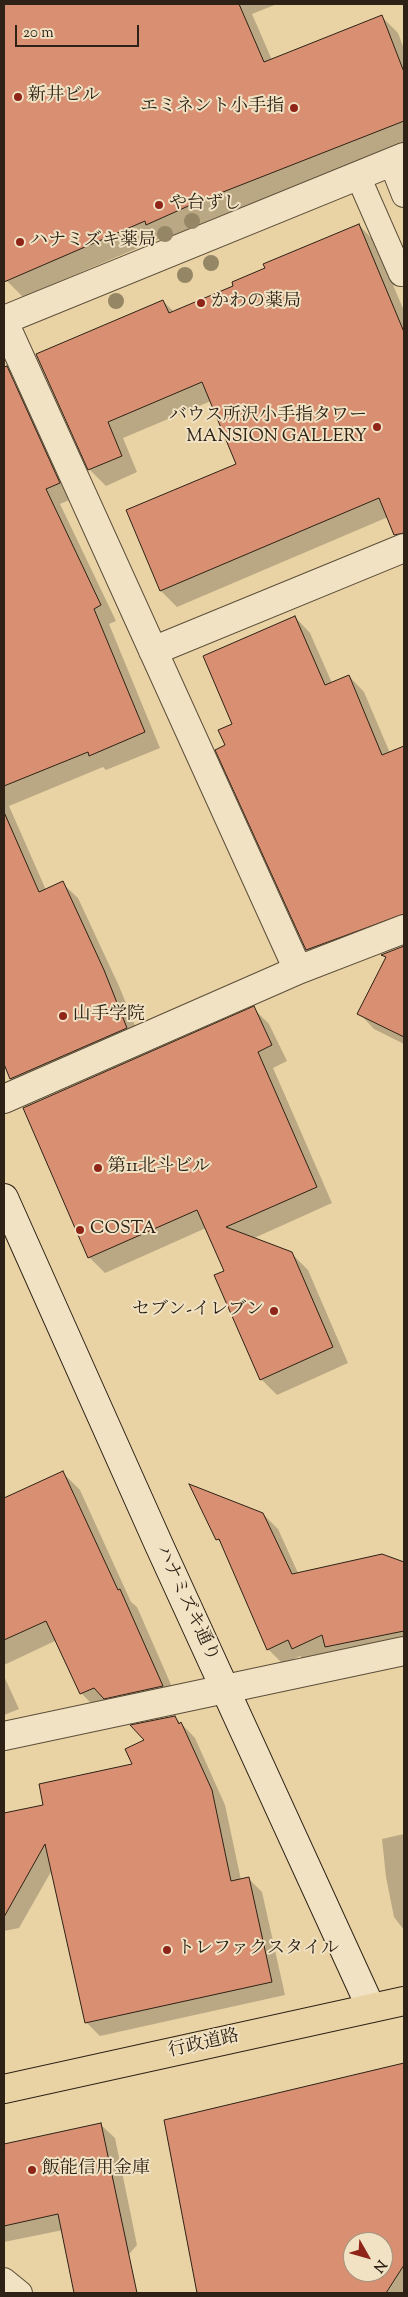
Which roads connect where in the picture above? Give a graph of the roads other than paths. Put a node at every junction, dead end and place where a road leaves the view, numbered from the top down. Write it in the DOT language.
graph roads {
  1 [pos="398,160"];
  2 [pos="358,176"];
  3 [pos="404,195"];
  4 [pos="403,274"];
  5 [pos="4,321"];
  6 [pos="404,548"];
  7 [pos="153,650"];
  8 [pos="404,930"];
  9 [pos="298,970"];
  10 [pos="4,1099"];
  11 [pos="4,1198"];
  12 [pos="404,1651"];
  13 [pos="225,1690"];
  14 [pos="4,1736"];
  15 [pos="404,2001"];
  16 [pos="371,2008"];
  17 [pos="4,2089"];
  18 [pos="4,2280"];
  19 [pos="20,2293"];
  1 -- 2 [label="street"];
  1 -- 3 [label="lane"];
  2 -- 4 [label="lane"];
  2 -- 5 [label="street"];
  5 -- 7 [label="street"];
  6 -- 7 [label="street"];
  7 -- 9 [label="street"];
  8 -- 9 [label="street"];
  9 -- 10 [label="street"];
  11 -- 13 [label="street, ハナミズキ通り"];
  12 -- 13 [label="street"];
  13 -- 14 [label="street"];
  13 -- 16 [label="street, ハナミズキ通り"];
  15 -- 16 [label="highway, 行政道路"];
  16 -- 17 [label="highway, 行政道路"];
  18 -- 19 [label="lane"];
}
